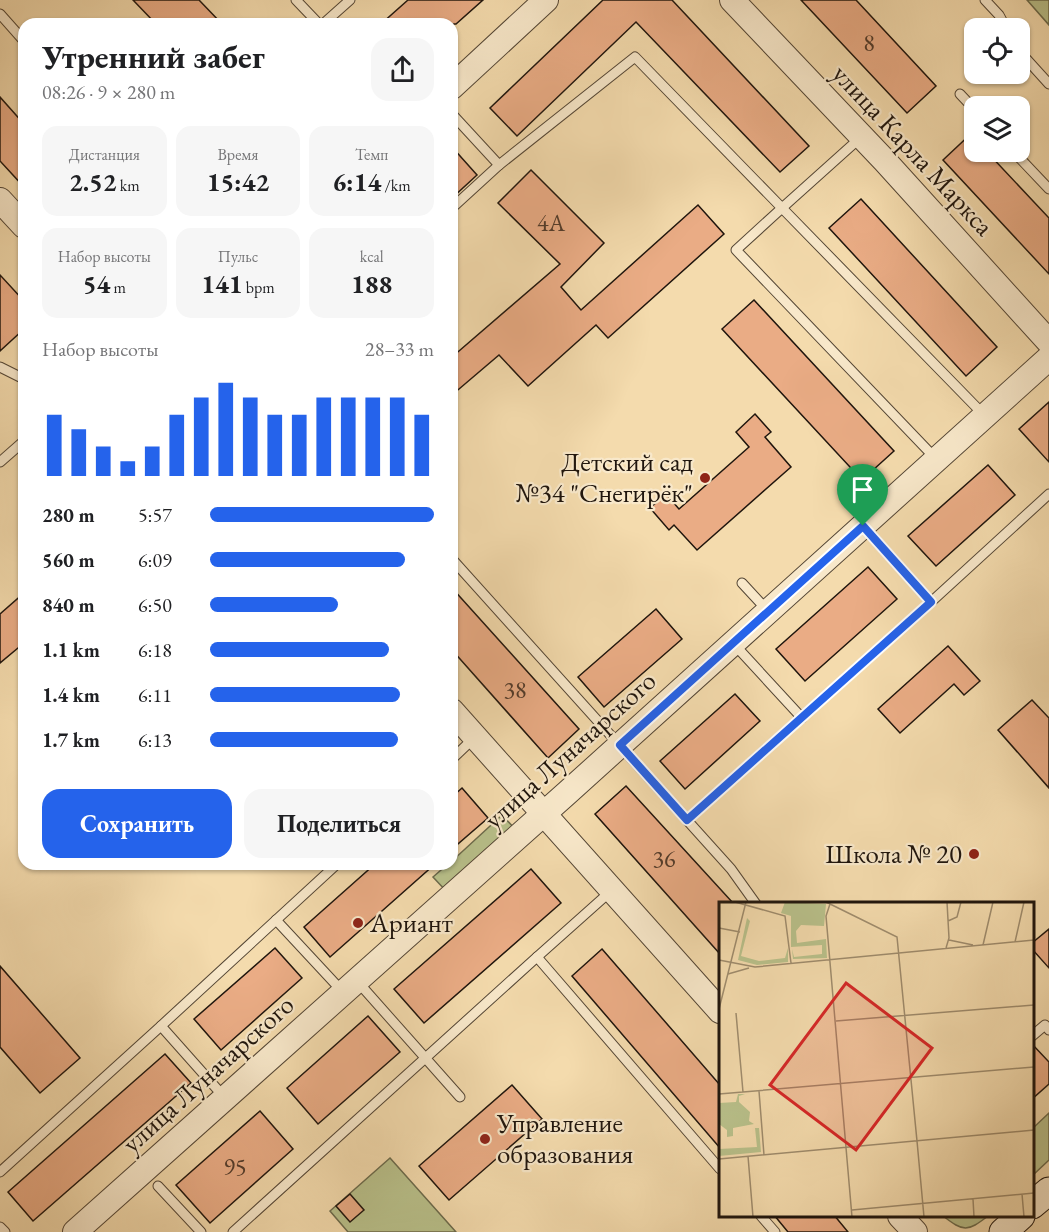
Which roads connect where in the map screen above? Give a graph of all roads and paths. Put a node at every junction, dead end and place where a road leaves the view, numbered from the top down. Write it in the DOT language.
graph roads {
  1 [pos="296,0"];
  2 [pos="350,0"];
  3 [pos="546,0"];
  4 [pos="732,0"];
  5 [pos="985,0"];
  6 [pos="0,14"];
  7 [pos="315,18"];
  8 [pos="328,18"];
  9 [pos="1001,18"];
  10 [pos="18,34"];
  11 [pos="1030,63"];
  12 [pos="458,81"];
  13 [pos="1049,84"];
  14 [pos="960,94"];
  15 [pos="964,98"];
  16 [pos="458,121"];
  17 [pos="862,136"];
  18 [pos="1023,162"];
  19 [pos="499,165"];
  20 [pos="1049,189"];
  21 [pos="0,200"];
  22 [pos="458,203"];
  23 [pos="782,208"];
  24 [pos="18,220"];
  25 [pos="1049,342"];
  26 [pos="1049,358"];
  27 [pos="0,367"];
  28 [pos="18,376"];
  29 [pos="985,416"];
  30 [pos="18,446"];
  31 [pos="937,459"];
  32 [pos="0,462"];
  33 [pos="1049,494"];
  34 [pos="863,526"];
  35 [pos="458,566"];
  36 [pos="742,583"];
  37 [pos="931,602"];
  38 [pos="768,612"];
  39 [pos="733,644"];
  40 [pos="458,718"];
  41 [pos="802,718"];
  42 [pos="475,737"];
  43 [pos="620,745"];
  44 [pos="458,753"];
  45 [pos="544,813"];
  46 [pos="687,820"];
  47 [pos="330,870"];
  48 [pos="613,890"];
  49 [pos="755,902"];
  50 [pos="276,920"];
  51 [pos="537,957"];
  52 [pos="350,987"];
  53 [pos="719,1010"];
  54 [pos="161,1026"];
  55 [pos="1049,1030"];
  56 [pos="1034,1034"];
  57 [pos="424,1058"];
  58 [pos="460,1097"];
  59 [pos="225,1098"];
  60 [pos="719,1168"];
  61 [pos="0,1172"];
  62 [pos="158,1186"];
  63 [pos="1049,1191"];
  64 [pos="1034,1203"];
  65 [pos="763,1217"];
  66 [pos="902,1217"];
  67 [pos="1019,1217"];
  68 [pos="0,1227"];
  69 [pos="4,1232"];
  70 [pos="75,1232"];
  71 [pos="201,1232"];
  72 [pos="233,1232"];
  73 [pos="775,1232"];
  74 [pos="915,1232"];
  75 [pos="1003,1232"];
  1 -- 7 [label="lane"];
  2 -- 8 [label="lane"];
  3 -- 12 [label="street"];
  4 -- 17 [label="street, улица Карла Маркса"];
  5 -- 9 [label="lane"];
  6 -- 10 [label="lane"];
  11 -- 13 [label="lane"];
  14 -- 15 [label="lane"];
  16 -- 19 [label="lane"];
  17 -- 23 [label="lane"];
  17 -- 25 [label="street, улица Карла Маркса"];
  18 -- 20 [label="lane"];
  19 -- 22 [label="lane"];
  19 -- 23 [label="lane"];
  21 -- 24 [label="street"];
  23 -- 29 [label="lane"];
  23 -- 31 [label="lane"];
  26 -- 29 [label="street, улица Луначарского"];
  27 -- 28 [label="lane"];
  29 -- 31 [label="street, улица Луначарского"];
  30 -- 32 [label="lane"];
  31 -- 34 [label="street, улица Луначарского"];
  33 -- 37 [label="lane"];
  34 -- 37 [label="lane"];
  34 -- 38 [label="street, улица Луначарского"];
  35 -- 43 [label="lane"];
  36 -- 38 [label="lane"];
  37 -- 41 [label="lane"];
  38 -- 39 [label="street, улица Луначарского"];
  39 -- 41 [label="lane"];
  39 -- 43 [label="street, улица Луначарского"];
  40 -- 42 [label="street"];
  41 -- 46 [label="lane"];
  42 -- 44 [label="lane"];
  42 -- 45 [label="street"];
  43 -- 45 [label="street, улица Луначарского"];
  43 -- 46 [label="lane"];
  45 -- 48 [label="street"];
  45 -- 52 [label="street, улица Луначарского"];
  46 -- 49 [label="lane"];
  47 -- 50 [label="lane"];
  48 -- 51 [label="lane"];
  48 -- 53 [label="street"];
  50 -- 52 [label="lane"];
  50 -- 54 [label="lane"];
  51 -- 57 [label="lane"];
  51 -- 60 [label="lane"];
  52 -- 57 [label="lane"];
  52 -- 59 [label="street, улица Луначарского"];
  54 -- 59 [label="lane"];
  54 -- 61 [label="lane"];
  55 -- 56 [label="lane"];
  57 -- 58 [label="lane"];
  57 -- 72 [label="lane"];
  59 -- 70 [label="street, улица Луначарского"];
  62 -- 71 [label="lane"];
  63 -- 64 [label="main road"];
  65 -- 73 [label="lane"];
  66 -- 74 [label="street"];
  67 -- 75 [label="main road"];
  68 -- 69 [label="lane"];
}
